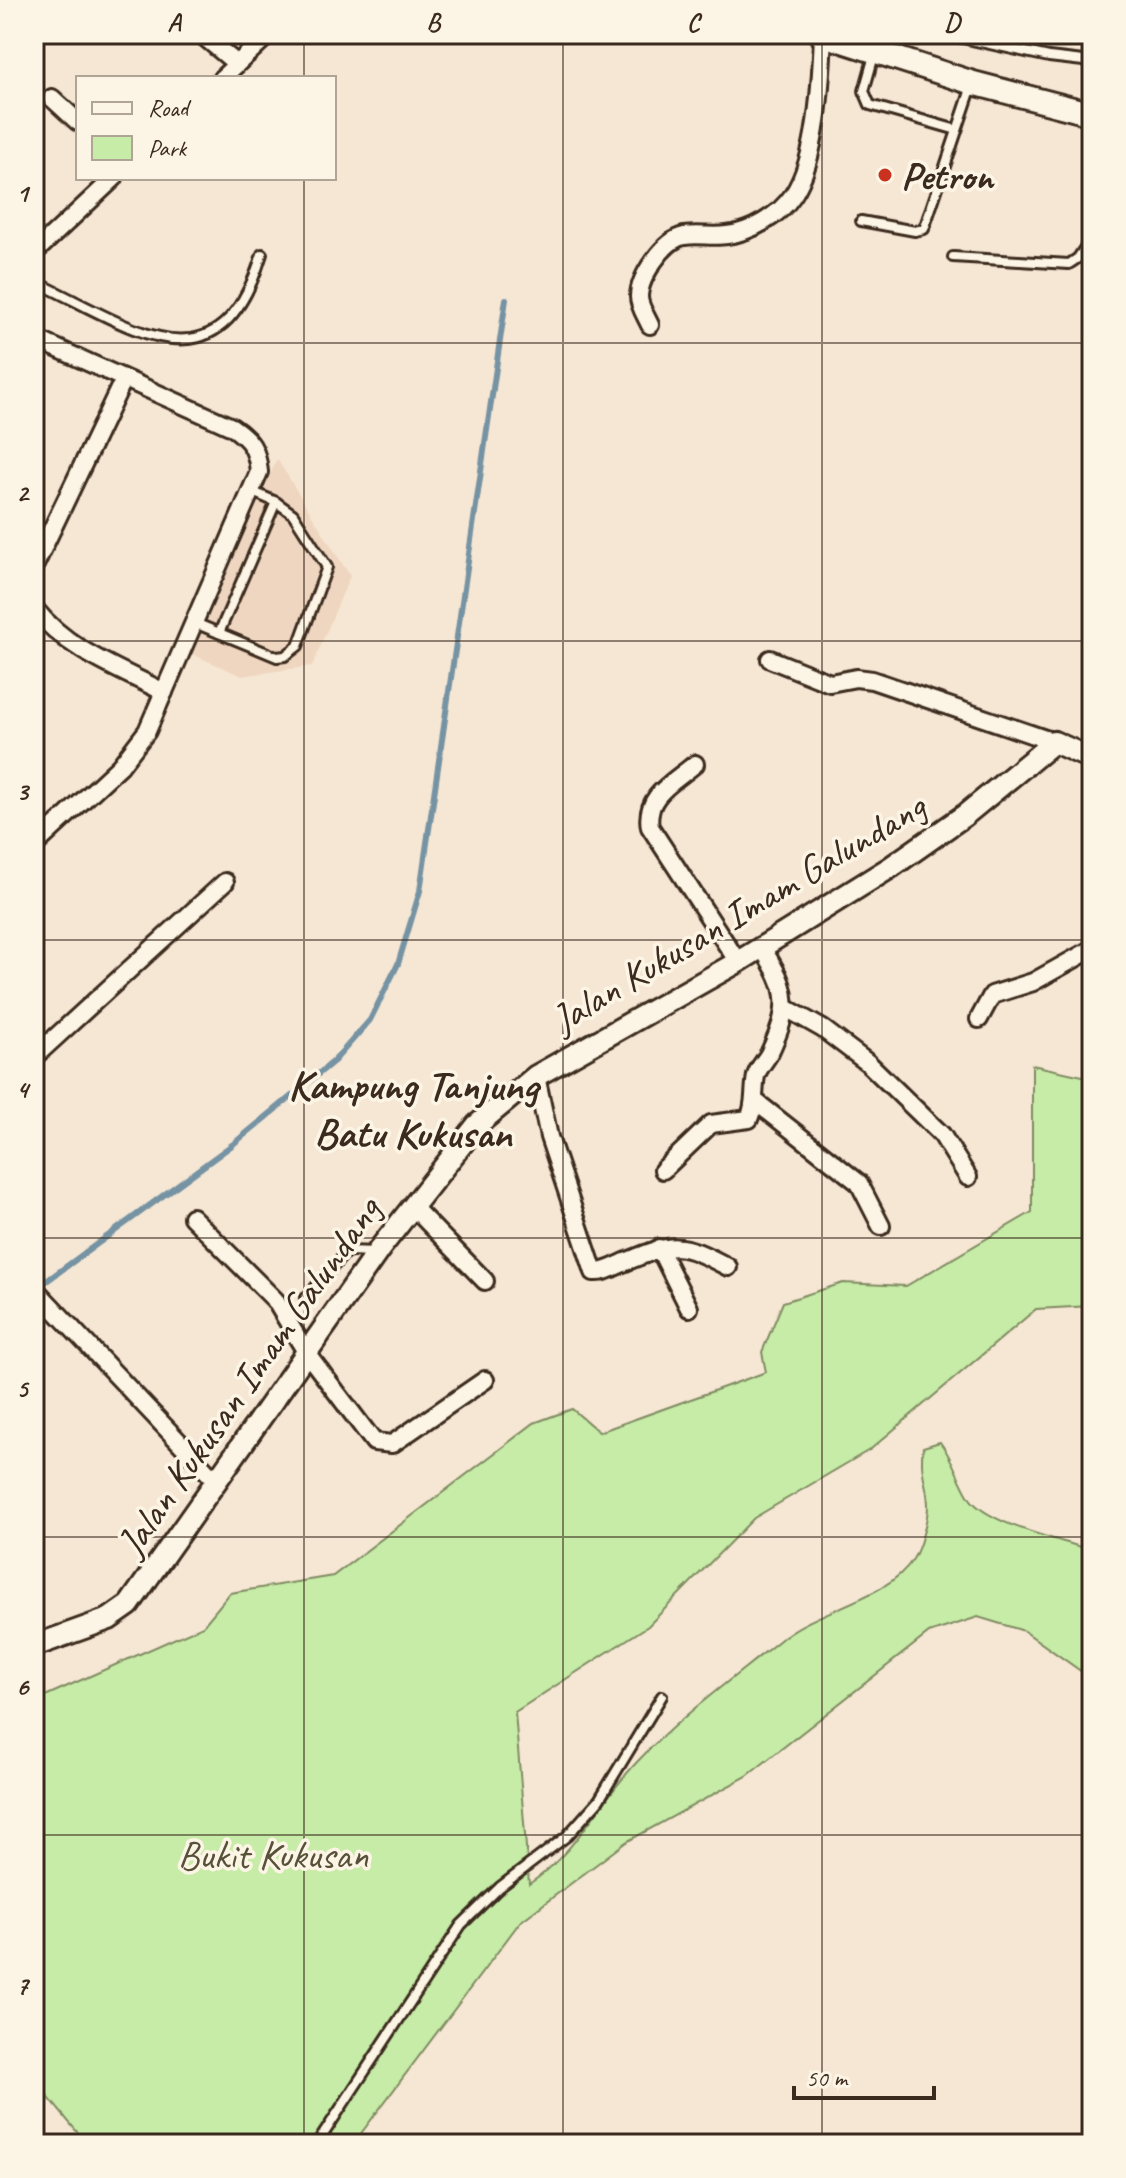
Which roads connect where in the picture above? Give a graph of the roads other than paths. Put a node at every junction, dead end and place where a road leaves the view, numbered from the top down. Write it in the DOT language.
graph roads {
  1 [pos="201,34"];
  2 [pos="269,34"];
  3 [pos="823,34"];
  4 [pos="944,34"];
  5 [pos="875,52"];
  6 [pos="1092,62"];
  7 [pos="237,64"];
  8 [pos="224,76"];
  9 [pos="973,83"];
  10 [pos="52,98"];
  11 [pos="1092,114"];
  12 [pos="76,120"];
  13 [pos="957,130"];
  14 [pos="112,180"];
  15 [pos="861,221"];
  16 [pos="1092,237"];
  17 [pos="34,253"];
  18 [pos="262,254"];
  19 [pos="953,257"];
  20 [pos="34,281"];
  21 [pos="650,325"];
  22 [pos="34,338"];
  23 [pos="119,389"];
  24 [pos="253,492"];
  25 [pos="276,502"];
  26 [pos="34,567"];
  27 [pos="34,608"];
  28 [pos="195,623"];
  29 [pos="219,633"];
  30 [pos="770,659"];
  31 [pos="164,692"];
  32 [pos="1054,742"];
  33 [pos="1092,759"];
  34 [pos="695,764"];
  35 [pos="34,846"];
  36 [pos="225,882"];
  37 [pos="762,948"];
  38 [pos="1092,949"];
  39 [pos="738,962"];
  40 [pos="786,1008"];
  41 [pos="979,1019"];
  42 [pos="34,1057"];
  43 [pos="536,1076"];
  44 [pos="755,1101"];
  45 [pos="663,1170"];
  46 [pos="968,1177"];
  47 [pos="412,1206"];
  48 [pos="192,1217"];
  49 [pos="881,1226"];
  50 [pos="659,1248"];
  51 [pos="378,1252"];
  52 [pos="728,1267"];
  53 [pos="485,1281"];
  54 [pos="38,1292"];
  55 [pos="305,1299"];
  56 [pos="689,1308"];
  57 [pos="306,1352"];
  58 [pos="485,1380"];
  59 [pos="216,1481"];
  60 [pos="34,1646"];
  61 [pos="662,1696"];
  62 [pos="317,2144"];
  1 -- 7 [label="street"];
  2 -- 7 [label="street"];
  3 -- 5 [label="main road"];
  3 -- 21 [label="street"];
  4 -- 6 [label="lane"];
  5 -- 9 [label="main road"];
  5 -- 13 [label="lane"];
  7 -- 8 [label="street"];
  9 -- 11 [label="main road"];
  9 -- 13 [label="lane"];
  10 -- 12 [label="street"];
  13 -- 15 [label="lane"];
  14 -- 17 [label="street"];
  16 -- 19 [label="lane"];
  18 -- 20 [label="lane"];
  22 -- 24 [label="street"];
  23 -- 26 [label="street"];
  24 -- 25 [label="lane"];
  24 -- 28 [label="street"];
  25 -- 29 [label="lane"];
  25 -- 29 [label="lane"];
  27 -- 31 [label="street"];
  28 -- 29 [label="lane"];
  28 -- 31 [label="street"];
  30 -- 32 [label="street"];
  31 -- 35 [label="street"];
  32 -- 33 [label="street"];
  32 -- 37 [label="street, Jalan Kukusan Imam Galundang"];
  34 -- 39 [label="street"];
  36 -- 42 [label="street"];
  37 -- 39 [label="street, Jalan Kukusan Imam Galundang"];
  37 -- 40 [label="street"];
  38 -- 41 [label="street"];
  39 -- 43 [label="street, Jalan Kukusan Imam Galundang"];
  40 -- 44 [label="street"];
  40 -- 46 [label="street"];
  43 -- 47 [label="street, Jalan Kukusan Imam Galundang"];
  43 -- 50 [label="street"];
  44 -- 45 [label="street"];
  44 -- 49 [label="street"];
  47 -- 51 [label="street, Jalan Kukusan Imam Galundang"];
  47 -- 53 [label="street"];
  48 -- 57 [label="street"];
  50 -- 52 [label="street"];
  50 -- 56 [label="street"];
  51 -- 55 [label="lane"];
  51 -- 57 [label="street, Jalan Kukusan Imam Galundang"];
  54 -- 59 [label="street"];
  57 -- 58 [label="street"];
  57 -- 59 [label="street, Jalan Kukusan Imam Galundang"];
  59 -- 60 [label="street, Jalan Kukusan Imam Galundang"];
  61 -- 62 [label="lane"];
}
